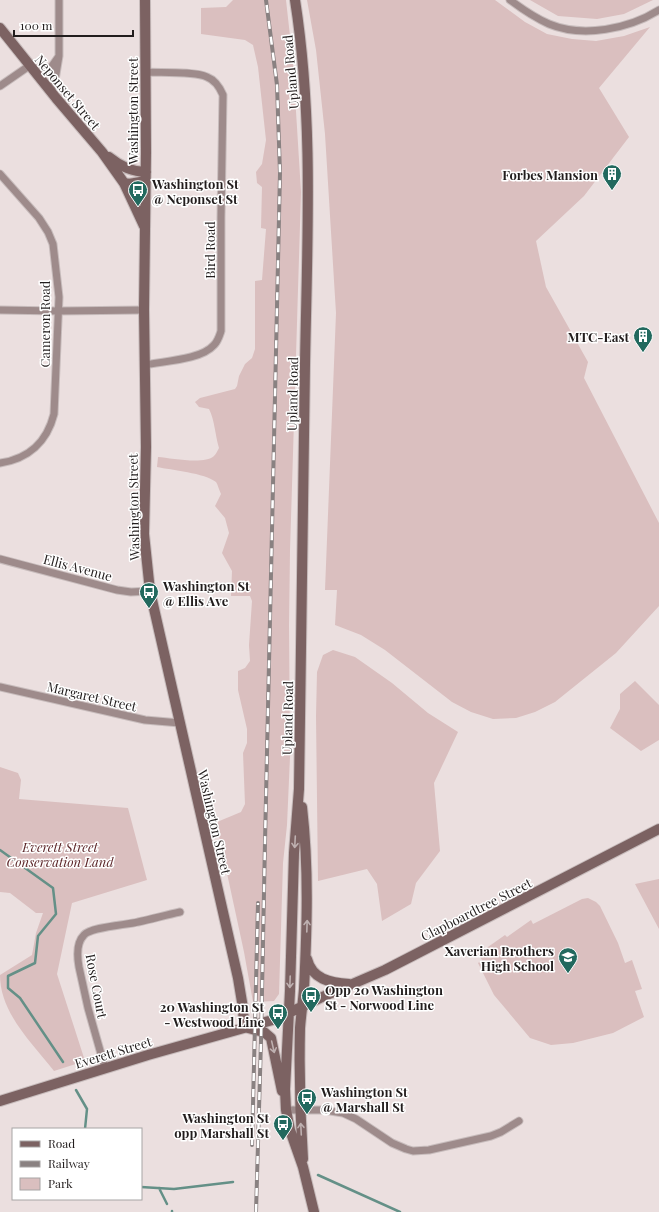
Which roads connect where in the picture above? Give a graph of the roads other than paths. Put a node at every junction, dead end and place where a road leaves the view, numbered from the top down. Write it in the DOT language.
graph roads {
  1 [pos="59,0"];
  2 [pos="145,0"];
  3 [pos="295,0"];
  4 [pos="510,0"];
  5 [pos="659,10"];
  6 [pos="0,28"];
  7 [pos="59,56"];
  8 [pos="29,66"];
  9 [pos="145,72"];
  10 [pos="39,77"];
  11 [pos="0,86"];
  12 [pos="51,92"];
  13 [pos="102,152"];
  14 [pos="0,174"];
  15 [pos="146,177"];
  16 [pos="124,183"];
  17 [pos="145,230"];
  18 [pos="0,310"];
  19 [pos="144,310"];
  20 [pos="58,311"];
  21 [pos="145,365"];
  22 [pos="0,464"];
  23 [pos="0,559"];
  24 [pos="150,591"];
  25 [pos="0,687"];
  26 [pos="180,723"];
  27 [pos="299,789"];
  28 [pos="659,829"];
  29 [pos="180,912"];
  30 [pos="306,955"];
  31 [pos="351,984"];
  32 [pos="303,1007"];
  33 [pos="289,1014"];
  34 [pos="244,1028"];
  35 [pos="105,1068"];
  36 [pos="0,1101"];
  37 [pos="286,1110"];
  38 [pos="300,1110"];
  39 [pos="519,1121"];
  40 [pos="303,1167"];
  41 [pos="314,1212"];
  1 -- 7 [label="street"];
  2 -- 9 [label="main road, Washington Street"];
  3 -- 27 [label="main road, Upland Road"];
  4 -- 5 [label="street"];
  6 -- 8 [label="main road, Neponset Street"];
  7 -- 10 [label="street"];
  7 -- 12 [label="street"];
  8 -- 10 [label="main road, Neponset Street"];
  8 -- 11 [label="street"];
  9 -- 15 [label="main road, Washington Street"];
  9 -- 21 [label="street, Bird Road"];
  10 -- 12 [label="main road, Neponset Street"];
  12 -- 13 [label="main road, Neponset Street"];
  13 -- 15 [label="main road, Neponset Street"];
  13 -- 16 [label="main road, Neponset Street"];
  14 -- 20 [label="street, Cameron Road"];
  15 -- 16 [label="main road"];
  15 -- 17 [label="main road, Washington Street"];
  16 -- 17 [label="main road, Neponset Street"];
  17 -- 19 [label="main road, Washington Street"];
  18 -- 20 [label="street"];
  19 -- 20 [label="street"];
  19 -- 21 [label="main road, Washington Street"];
  20 -- 22 [label="street, Cameron Road"];
  21 -- 24 [label="main road, Washington Street"];
  23 -- 24 [label="street, Ellis Avenue"];
  24 -- 26 [label="main road, Washington Street"];
  25 -- 26 [label="street, Margaret Street"];
  26 -- 34 [label="main road, Washington Street"];
  30 -- 27 [label="main road, Upland Road, one-way"];
  27 -- 33 [label="main road, Upland Road, one-way"];
  28 -- 31 [label="main road, Clapboardtree Street"];
  29 -- 35 [label="street, Rose Court"];
  30 -- 31 [label="main road"];
  30 -- 32 [label="main road, Upland Road"];
  31 -- 32 [label="main road, Clapboardtree Street"];
  32 -- 33 [label="main road, Everett Street"];
  32 -- 38 [label="main road"];
  33 -- 34 [label="main road, Everett Street"];
  33 -- 37 [label="main road"];
  34 -- 35 [label="main road, Everett Street"];
  34 -- 37 [label="main road, one-way"];
  35 -- 36 [label="main road, Everett Street"];
  37 -- 38 [label="street"];
  37 -- 40 [label="main road"];
  38 -- 39 [label="street"];
  40 -- 38 [label="main road, one-way"];
  40 -- 41 [label="main road"];
}
